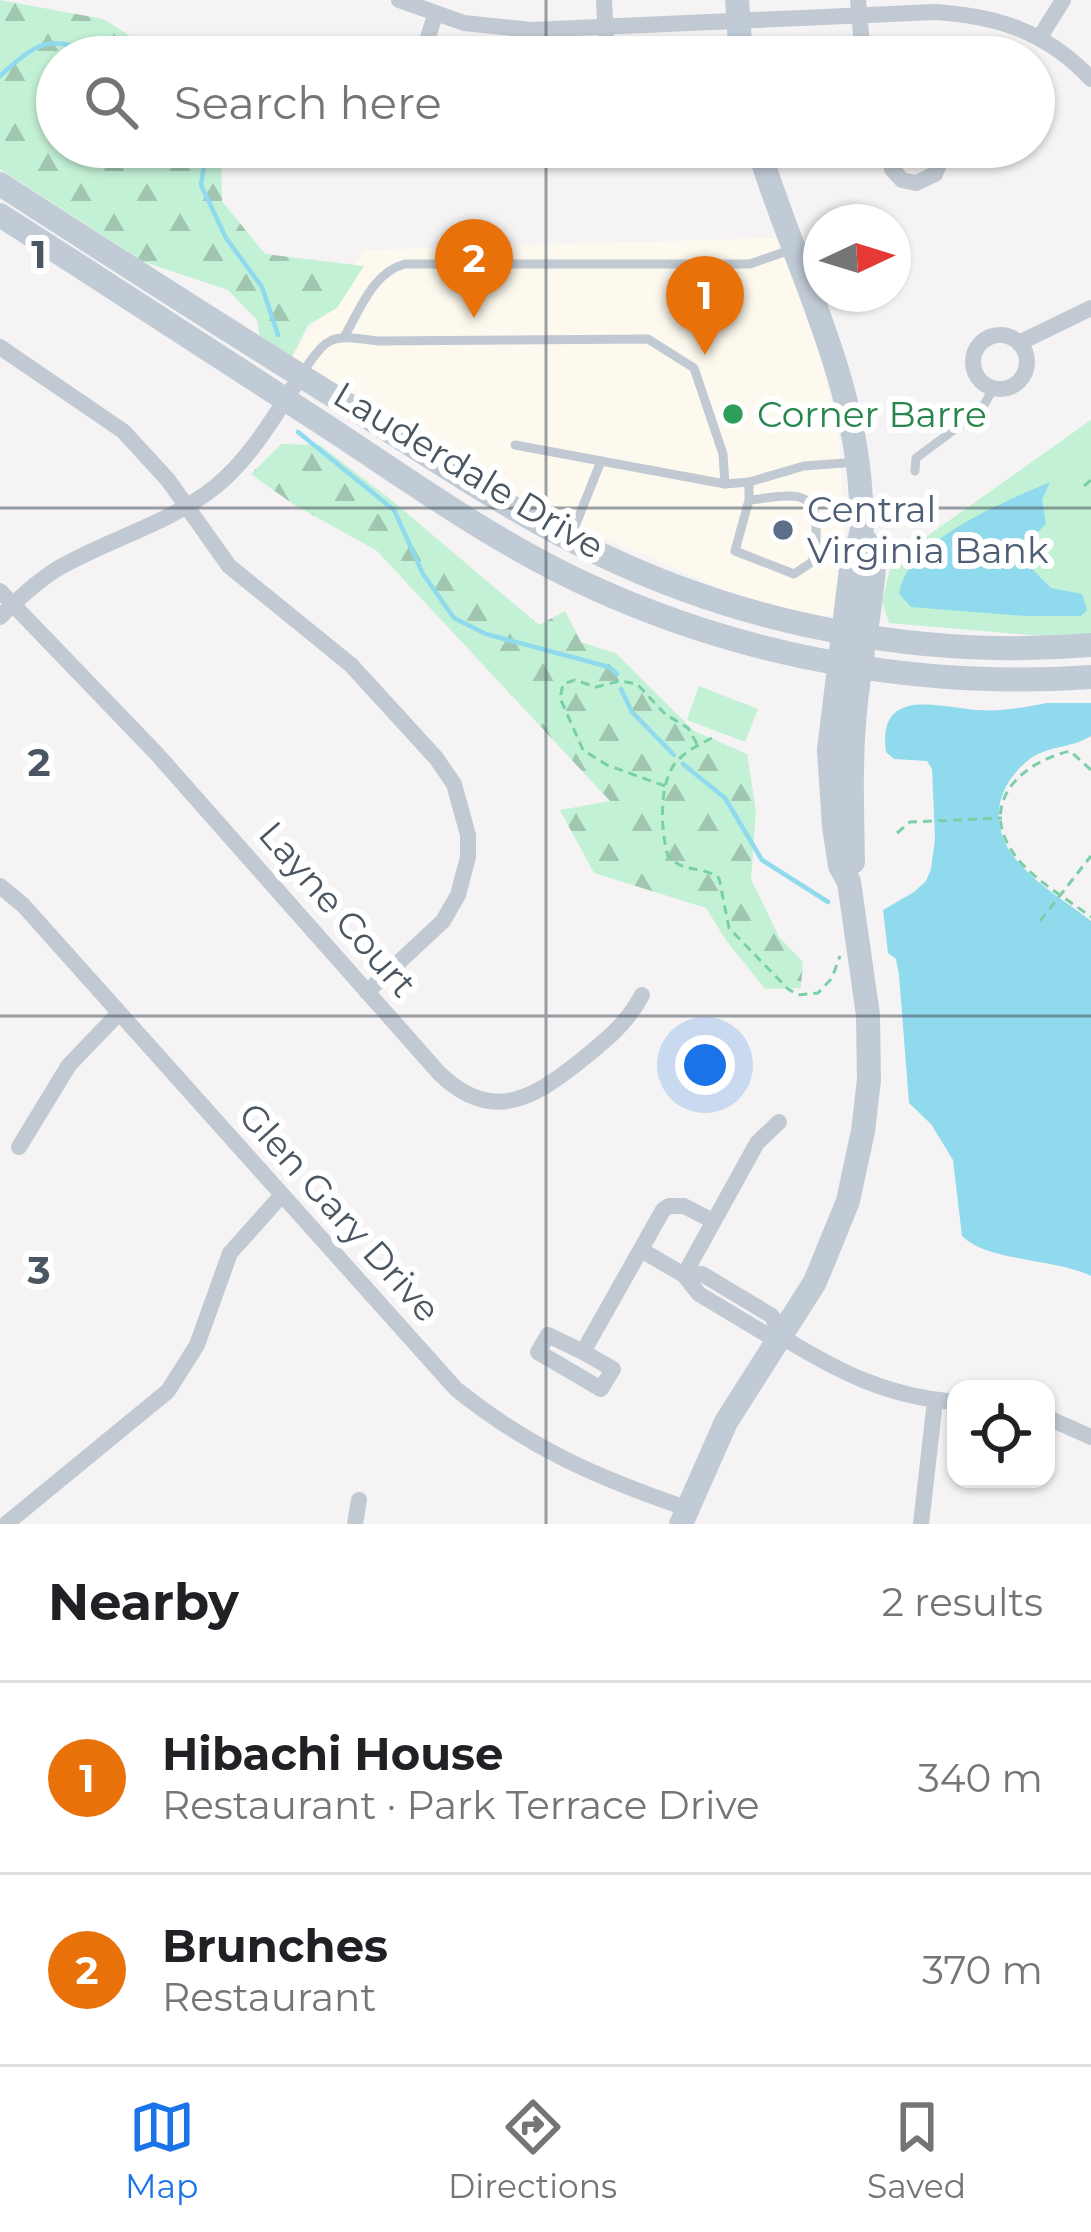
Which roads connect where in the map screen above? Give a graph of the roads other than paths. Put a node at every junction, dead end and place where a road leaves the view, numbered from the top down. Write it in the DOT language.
graph roads {
  1 [pos="399,0"];
  2 [pos="604,0"];
  3 [pos="1063,0"];
  4 [pos="859,8"];
  5 [pos="737,11"];
  6 [pos="435,15"];
  7 [pos="606,28"];
  8 [pos="428,36"];
  9 [pos="606,36"];
  10 [pos="1037,36"];
  11 [pos="1041,36"];
  12 [pos="1055,49"];
  13 [pos="1091,79"];
  14 [pos="765,168"];
  15 [pos="892,168"];
  16 [pos="937,168"];
  17 [pos="0,184"];
  18 [pos="0,215"];
  19 [pos="794,248"];
  20 [pos="1091,308"];
  21 [pos="344,338"];
  22 [pos="1019,343"];
  23 [pos="0,346"];
  24 [pos="300,376"];
  25 [pos="993,389"];
  26 [pos="285,400"];
  27 [pos="515,445"];
  28 [pos="601,461"];
  29 [pos="859,462"];
  30 [pos="915,471"];
  31 [pos="749,482"];
  32 [pos="725,484"];
  33 [pos="749,500"];
  34 [pos="186,506"];
  35 [pos="569,539"];
  36 [pos="4,604"];
  37 [pos="855,634"];
  38 [pos="1091,645"];
  39 [pos="850,665"];
  40 [pos="1091,677"];
  41 [pos="0,886"];
  42 [pos="368,992"];
  43 [pos="642,994"];
  44 [pos="119,1012"];
  45 [pos="778,1121"];
  46 [pos="19,1147"];
  47 [pos="281,1196"];
  48 [pos="713,1221"];
  49 [pos="640,1250"];
  50 [pos="685,1275"];
  51 [pos="782,1336"];
  52 [pos="583,1352"];
  53 [pos="935,1401"];
  54 [pos="947,1402"];
  55 [pos="1055,1421"];
  56 [pos="1091,1437"];
  57 [pos="359,1500"];
  58 [pos="684,1516"];
  59 [pos="7,1524"];
  60 [pos="355,1524"];
  61 [pos="921,1524"];
  1 -- 6 [label="street"];
  2 -- 7 [label="street"];
  3 -- 11 [label="street"];
  4 -- 5 [label="street"];
  4 -- 10 [label="street"];
  5 -- 7 [label="street"];
  6 -- 7 [label="street"];
  6 -- 8 [label="street"];
  7 -- 9 [label="street"];
  12 -- 13 [label="street"];
  14 -- 19 [label="main road"];
  15 -- 16 [label="street"];
  17 -- 24 [label="main road, Lauderdale Drive"];
  18 -- 26 [label="main road, Lauderdale Drive"];
  19 -- 21 [label="lane"];
  19 -- 29 [label="main road"];
  20 -- 22 [label="street"];
  21 -- 24 [label="lane"];
  21 -- 32 [label="lane"];
  22 -- 25 [label="street"];
  22 -- 25 [label="street"];
  23 -- 34 [label="street"];
  24 -- 26 [label="street"];
  24 -- 35 [label="main road, Lauderdale Drive"];
  25 -- 30 [label="lane"];
  26 -- 34 [label="street"];
  26 -- 39 [label="main road, Lauderdale Drive"];
  27 -- 28 [label="lane"];
  28 -- 32 [label="lane"];
  28 -- 35 [label="lane"];
  29 -- 31 [label="lane"];
  29 -- 37 [label="main road"];
  31 -- 32 [label="lane"];
  31 -- 33 [label="lane"];
  33 -- 33 [label="lane"];
  34 -- 36 [label="street"];
  34 -- 42 [label="street"];
  35 -- 37 [label="main road, Lauderdale Drive"];
  36 -- 42 [label="street, Layne Court"];
  37 -- 38 [label="main road, Lauderdale Drive"];
  37 -- 39 [label="main road"];
  39 -- 40 [label="main road, Lauderdale Drive"];
  39 -- 51 [label="main road"];
  41 -- 44 [label="street, Glen Gary Drive"];
  42 -- 43 [label="street, Layne Court"];
  44 -- 46 [label="street"];
  44 -- 47 [label="street, Glen Gary Drive"];
  45 -- 48 [label="street"];
  47 -- 58 [label="street, Glen Gary Drive"];
  47 -- 59 [label="street"];
  48 -- 49 [label="street"];
  48 -- 50 [label="street"];
  49 -- 50 [label="street"];
  49 -- 52 [label="street"];
  50 -- 51 [label="street"];
  51 -- 53 [label="street"];
  51 -- 58 [label="main road"];
  53 -- 54 [label="street"];
  53 -- 61 [label="street"];
  55 -- 56 [label="street"];
  57 -- 60 [label="street"];
}
